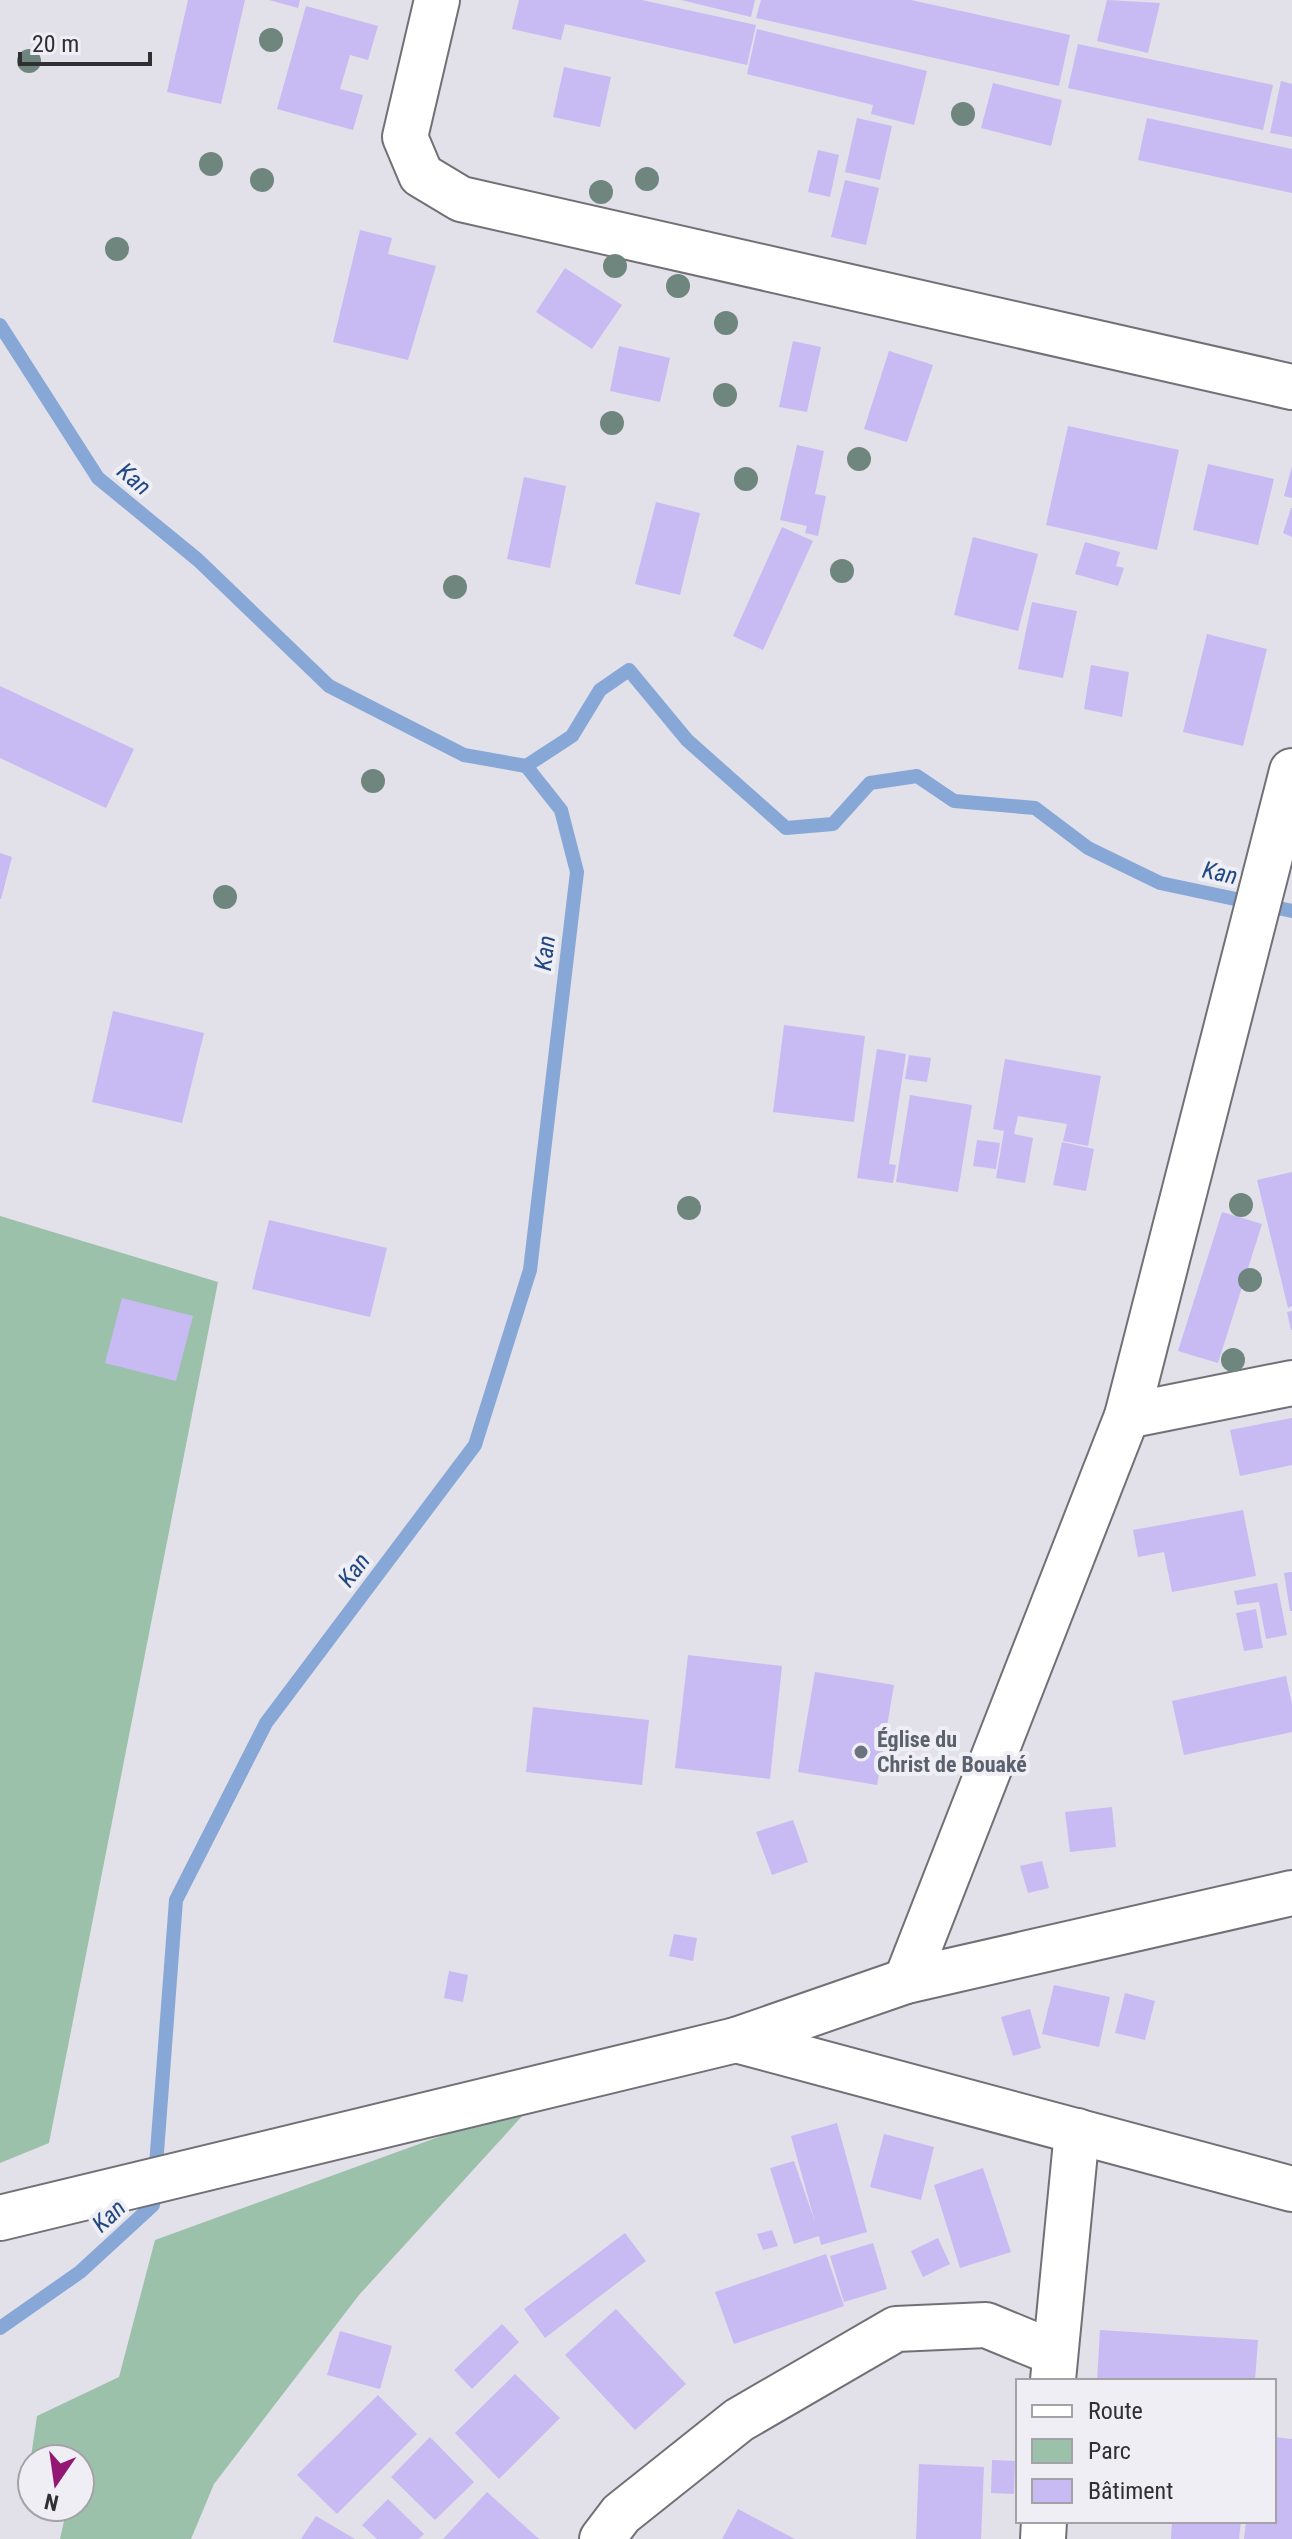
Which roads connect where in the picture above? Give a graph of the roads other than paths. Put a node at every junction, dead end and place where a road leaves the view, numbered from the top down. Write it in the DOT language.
graph roads {
  1 [pos="437,0"];
  2 [pos="1292,387"];
  3 [pos="1292,771"];
  4 [pos="1292,1383"];
  5 [pos="1127,1416"];
  6 [pos="1292,1893"];
  7 [pos="906,1981"];
  8 [pos="736,2040"];
  9 [pos="1077,2131"];
  10 [pos="1292,2189"];
  11 [pos="0,2218"];
  12 [pos="1054,2367"];
  13 [pos="602,2539"];
  1 -- 2 [label="street"];
  3 -- 5 [label="street"];
  4 -- 5 [label="street"];
  5 -- 7 [label="street"];
  6 -- 7 [label="street"];
  7 -- 8 [label="street"];
  8 -- 9 [label="street"];
  8 -- 11 [label="street"];
  9 -- 10 [label="street"];
  9 -- 12 [label="street"];
  12 -- 13 [label="street"];
}
